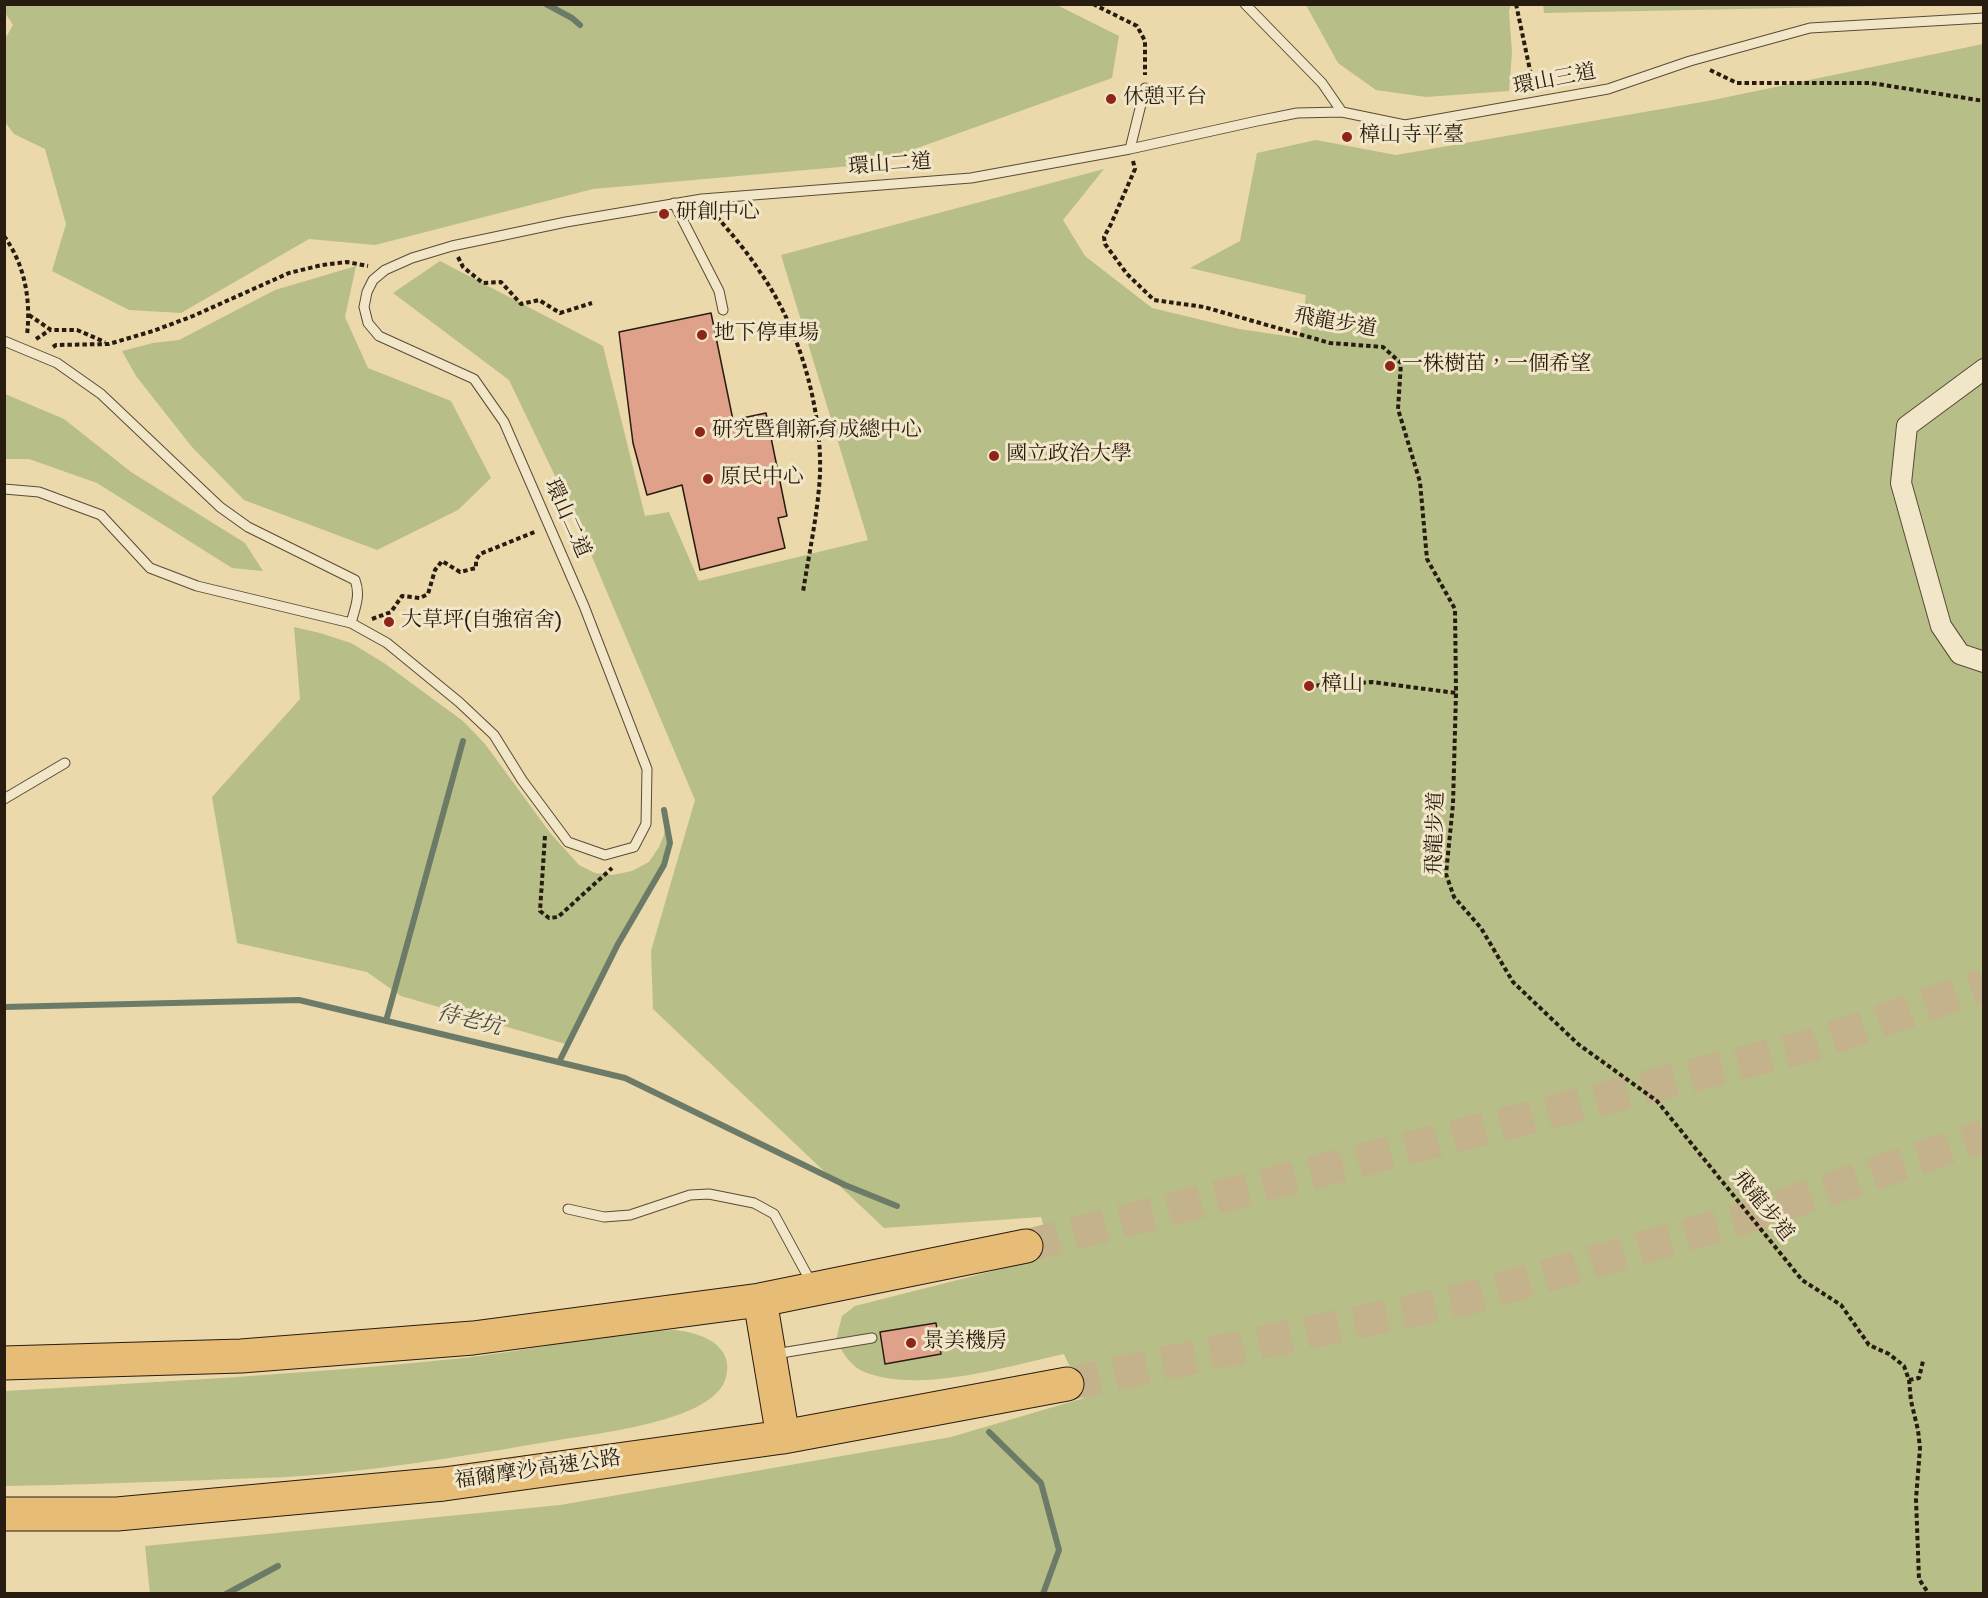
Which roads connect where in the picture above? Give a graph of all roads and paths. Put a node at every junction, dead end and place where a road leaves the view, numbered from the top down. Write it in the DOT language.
graph roads {
  1 [pos="1093,4"];
  2 [pos="1245,4"];
  3 [pos="1516,4"];
  4 [pos="1983,18"];
  5 [pos="1690,61"];
  6 [pos="1531,76"];
  7 [pos="1145,88"];
  8 [pos="1983,101"];
  9 [pos="1342,112"];
  10 [pos="1130,149"];
  11 [pos="702,199"];
  12 [pos="674,203"];
  13 [pos="4,236"];
  14 [pos="452,246"];
  15 [pos="385,270"];
  16 [pos="592,303"];
  17 [pos="723,310"];
  18 [pos="29,315"];
  19 [pos="4,340"];
  20 [pos="109,344"];
  21 [pos="23,347"];
  22 [pos="39,354"];
  23 [pos="1983,369"];
  24 [pos="4,489"];
  25 [pos="549,526"];
  26 [pos="803,592"];
  27 [pos="351,623"];
  28 [pos="1983,662"];
  29 [pos="1309,686"];
  30 [pos="1456,693"];
  31 [pos="65,763"];
  32 [pos="4,799"];
  33 [pos="547,811"];
  34 [pos="634,847"];
  35 [pos="568,1209"];
  36 [pos="1026,1246"];
  37 [pos="814,1289"];
  38 [pos="760,1300"];
  39 [pos="872,1338"];
  40 [pos="769,1355"];
  41 [pos="1923,1361"];
  42 [pos="4,1363"];
  43 [pos="1909,1380"];
  44 [pos="1067,1384"];
  45 [pos="783,1437"];
  46 [pos="4,1514"];
  47 [pos="1929,1593"];
  1 -- 7 [label="path"];
  2 -- 9 [label="lane"];
  3 -- 6 [label="path"];
  4 -- 5 [label="lane, 環山三道"];
  5 -- 8 [label="path"];
  5 -- 9 [label="lane, 環山三道"];
  7 -- 10 [label="lane"];
  9 -- 10 [label="lane, 環山三道"];
  10 -- 11 [label="lane, 環山二道"];
  10 -- 30 [label="path, 飛龍步道"];
  11 -- 12 [label="lane, 環山二道"];
  11 -- 26 [label="path"];
  12 -- 14 [label="lane, 環山二道"];
  12 -- 17 [label="lane"];
  13 -- 18 [label="path"];
  14 -- 15 [label="lane, 環山二道"];
  14 -- 16 [label="path"];
  15 -- 20 [label="path"];
  15 -- 25 [label="lane, 環山二道"];
  18 -- 20 [label="path"];
  18 -- 21 [label="path"];
  19 -- 21 [label="lane"];
  20 -- 22 [label="path"];
  21 -- 22 [label="lane"];
  22 -- 27 [label="lane"];
  23 -- 28 [label="street"];
  24 -- 27 [label="lane"];
  25 -- 27 [label="path"];
  25 -- 34 [label="lane, 環山二道"];
  27 -- 33 [label="lane"];
  29 -- 30 [label="path"];
  30 -- 43 [label="path, 飛龍步道"];
  31 -- 32 [label="lane"];
  33 -- 34 [label="lane"];
  33 -- 34 [label="path"];
  35 -- 37 [label="lane"];
  36 -- 37 [label="highway"];
  37 -- 38 [label="highway"];
  38 -- 40 [label="highway"];
  38 -- 42 [label="highway"];
  39 -- 40 [label="lane"];
  40 -- 45 [label="highway"];
  41 -- 43 [label="path"];
  43 -- 47 [label="path, 飛龍步道"];
  44 -- 45 [label="highway, 福爾摩沙高速公路"];
  45 -- 46 [label="highway, 福爾摩沙高速公路"];
}
